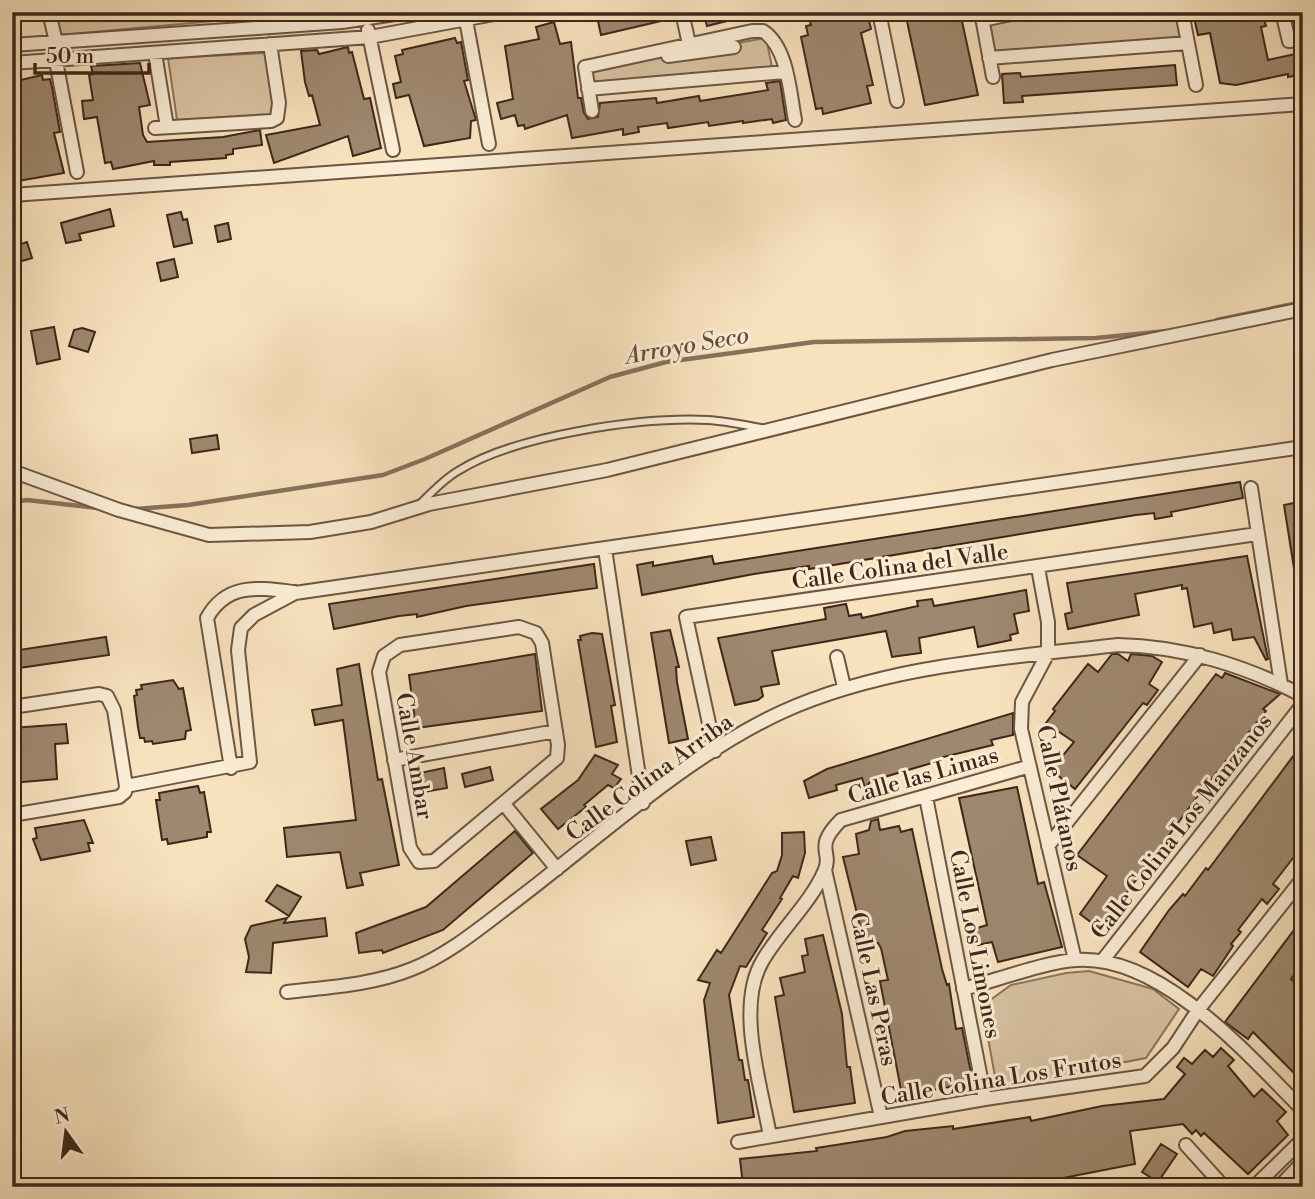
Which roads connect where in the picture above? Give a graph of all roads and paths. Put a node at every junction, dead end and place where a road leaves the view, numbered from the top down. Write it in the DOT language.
graph roads {
  1 [pos="49,12"];
  2 [pos="264,12"];
  3 [pos="408,12"];
  4 [pos="505,12"];
  5 [pos="682,12"];
  6 [pos="878,12"];
  7 [pos="1021,12"];
  8 [pos="1182,12"];
  9 [pos="1282,12"];
  10 [pos="365,16"];
  11 [pos="981,16"];
  12 [pos="466,20"];
  13 [pos="267,27"];
  14 [pos="370,37"];
  15 [pos="1303,40"];
  16 [pos="56,42"];
  17 [pos="1188,43"];
  18 [pos="270,44"];
  19 [pos="689,44"];
  20 [pos="12,46"];
  21 [pos="734,47"];
  22 [pos="155,54"];
  23 [pos="989,58"];
  24 [pos="56,61"];
  25 [pos="12,63"];
  26 [pos="585,67"];
  27 [pos="785,72"];
  28 [pos="993,77"];
  29 [pos="1196,85"];
  30 [pos="588,89"];
  31 [pos="897,101"];
  32 [pos="1303,104"];
  33 [pos="592,111"];
  34 [pos="795,120"];
  35 [pos="489,144"];
  36 [pos="393,150"];
  37 [pos="77,172"];
  38 [pos="12,195"];
  39 [pos="1303,309"];
  40 [pos="768,429"];
  41 [pos="1303,447"];
  42 [pos="12,471"];
  43 [pos="1251,488"];
  44 [pos="415,509"];
  45 [pos="1257,534"];
  46 [pos="605,549"];
  47 [pos="1038,568"];
  48 [pos="295,593"];
  49 [pos="1048,653"];
  50 [pos="1200,655"];
  51 [pos="837,657"];
  52 [pos="1281,684"];
  53 [pos="844,687"];
  54 [pos="1303,696"];
  55 [pos="1303,704"];
  56 [pos="12,707"];
  57 [pos="556,731"];
  58 [pos="715,751"];
  59 [pos="394,760"];
  60 [pos="1027,767"];
  61 [pos="231,768"];
  62 [pos="126,786"];
  63 [pos="926,797"];
  64 [pos="643,803"];
  65 [pos="504,804"];
  66 [pos="12,815"];
  67 [pos="1048,846"];
  68 [pos="557,869"];
  69 [pos="825,870"];
  70 [pos="1303,878"];
  71 [pos="1075,960"];
  72 [pos="1103,960"];
  73 [pos="963,989"];
  74 [pos="287,992"];
  75 [pos="1198,1010"];
  76 [pos="985,1099"];
  77 [pos="1303,1110"];
  78 [pos="881,1117"];
  79 [pos="770,1136"];
  80 [pos="1303,1139"];
  81 [pos="738,1142"];
  82 [pos="1186,1145"];
  83 [pos="1303,1162"];
  84 [pos="1224,1187"];
  85 [pos="1254,1187"];
  86 [pos="1279,1187"];
  1 -- 16 [label="street"];
  2 -- 13 [label="street"];
  3 -- 10 [label="street"];
  4 -- 12 [label="street"];
  5 -- 19 [label="street"];
  6 -- 31 [label="street"];
  7 -- 11 [label="street"];
  8 -- 17 [label="street"];
  9 -- 15 [label="street"];
  10 -- 13 [label="street"];
  10 -- 14 [label="street"];
  11 -- 23 [label="street"];
  12 -- 14 [label="street"];
  12 -- 35 [label="street"];
  13 -- 16 [label="street"];
  14 -- 18 [label="street"];
  14 -- 36 [label="street"];
  16 -- 20 [label="street"];
  17 -- 23 [label="street"];
  17 -- 29 [label="street"];
  18 -- 22 [label="street"];
  18 -- 22 [label="street"];
  19 -- 26 [label="street"];
  19 -- 27 [label="street"];
  21 -- 26 [label="street"];
  22 -- 24 [label="street"];
  23 -- 28 [label="street"];
  24 -- 25 [label="street"];
  24 -- 37 [label="street"];
  26 -- 30 [label="street"];
  27 -- 30 [label="street"];
  27 -- 34 [label="street"];
  30 -- 33 [label="street"];
  32 -- 38 [label="street"];
  39 -- 40 [label="street"];
  40 -- 44 [label="street"];
  40 -- 44 [label="lane"];
  41 -- 46 [label="street"];
  42 -- 44 [label="street"];
  43 -- 45 [label="street"];
  45 -- 47 [label="street, Calle Colina del Valle"];
  45 -- 52 [label="street"];
  46 -- 48 [label="street"];
  46 -- 64 [label="street"];
  47 -- 49 [label="street, Calle Plátanos"];
  47 -- 58 [label="street, Calle Colina del Valle"];
  48 -- 61 [label="street"];
  48 -- 61 [label="street"];
  49 -- 50 [label="street, Calle Colina Arriba"];
  49 -- 53 [label="street, Calle Colina Arriba"];
  49 -- 60 [label="street, Calle Plátanos"];
  50 -- 52 [label="street, Calle Colina Arriba"];
  50 -- 67 [label="street"];
  51 -- 53 [label="street"];
  52 -- 54 [label="street, Calle Colina Arriba"];
  53 -- 58 [label="street, Calle Colina Arriba"];
  55 -- 72 [label="street, Calle Colina Los Manzanos"];
  56 -- 62 [label="street"];
  57 -- 59 [label="street"];
  57 -- 59 [label="street, Calle Ambar"];
  57 -- 65 [label="street"];
  58 -- 64 [label="street, Calle Colina Arriba"];
  59 -- 65 [label="street, Calle Ambar"];
  60 -- 63 [label="street, Calle las Limas"];
  60 -- 67 [label="street, Calle Plátanos"];
  61 -- 62 [label="street"];
  62 -- 66 [label="street"];
  63 -- 69 [label="street, Calle las Limas"];
  63 -- 73 [label="street, Calle Los Limones"];
  64 -- 68 [label="street, Calle Colina Arriba"];
  65 -- 68 [label="street"];
  67 -- 71 [label="street, Calle Plátanos"];
  68 -- 74 [label="street, Calle Colina Arriba"];
  69 -- 78 [label="street, Calle Las Peras"];
  69 -- 79 [label="street"];
  70 -- 75 [label="street, Calle Colina Los Frutos"];
  71 -- 72 [label="street, Calle Colina Los Manzanos"];
  71 -- 73 [label="street, Calle Colina Los Manzanos"];
  72 -- 75 [label="street"];
  73 -- 76 [label="street, Calle Los Limones"];
  75 -- 76 [label="street, Calle Colina Los Frutos"];
  75 -- 77 [label="street"];
  76 -- 78 [label="street, Calle Colina Los Frutos"];
  78 -- 79 [label="street, Calle Colina Los Frutos"];
  79 -- 81 [label="street, Calle Colina Los Frutos"];
  80 -- 85 [label="street"];
  82 -- 84 [label="street"];
  83 -- 86 [label="street"];
}
